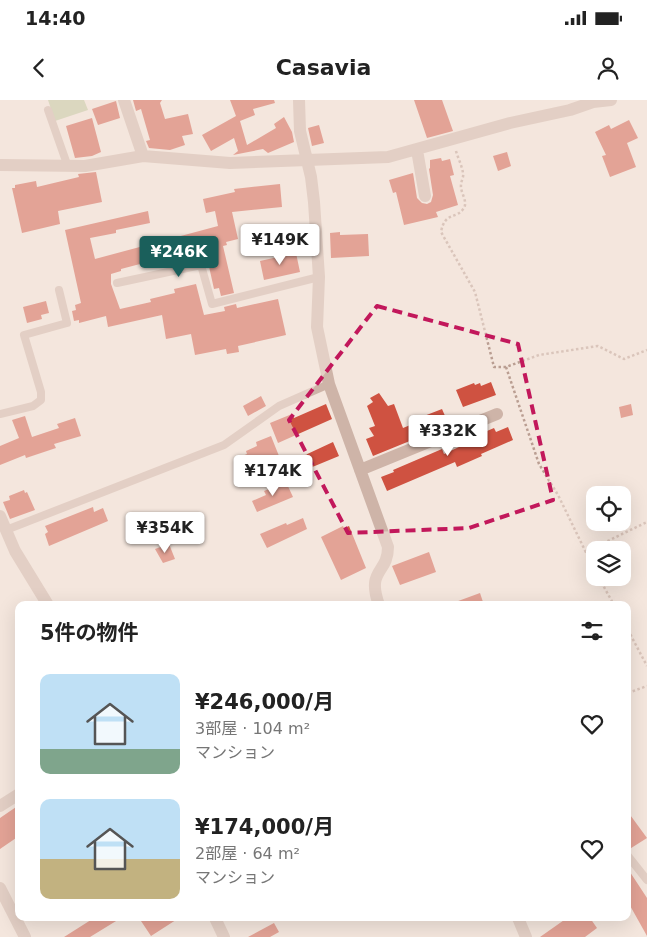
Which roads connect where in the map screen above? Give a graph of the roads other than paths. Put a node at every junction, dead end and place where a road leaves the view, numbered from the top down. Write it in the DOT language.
graph roads {
  1 [pos="124,100"];
  2 [pos="299,100"];
  3 [pos="612,100"];
  4 [pos="48,110"];
  5 [pos="418,150"];
  6 [pos="143,156"];
  7 [pos="306,161"];
  8 [pos="67,164"];
  9 [pos="0,165"];
  10 [pos="424,196"];
  11 [pos="319,277"];
  12 [pos="117,283"];
  13 [pos="59,290"];
  14 [pos="329,384"];
  15 [pos="0,414"];
  16 [pos="497,414"];
  17 [pos="360,470"];
  18 [pos="0,516"];
  19 [pos="6,530"];
  20 [pos="45,601"];
  21 [pos="378,601"];
  22 [pos="15,797"];
  23 [pos="0,806"];
  24 [pos="631,860"];
  25 [pos="647,880"];
  26 [pos="0,888"];
  27 [pos="15,917"];
  28 [pos="17,921"];
  29 [pos="216,921"];
  30 [pos="519,921"];
  31 [pos="25,937"];
  32 [pos="224,937"];
  33 [pos="526,937"];
  1 -- 6 [label="street"];
  2 -- 7 [label="street"];
  3 -- 5 [label="street"];
  4 -- 8 [label="lane"];
  5 -- 7 [label="street"];
  5 -- 10 [label="street"];
  6 -- 7 [label="street"];
  6 -- 8 [label="street"];
  7 -- 11 [label="street"];
  8 -- 9 [label="street"];
  11 -- 12 [label="lane"];
  11 -- 14 [label="street"];
  13 -- 15 [label="lane"];
  14 -- 17 [label="street"];
  14 -- 19 [label="lane"];
  16 -- 17 [label="street"];
  17 -- 21 [label="street"];
  18 -- 19 [label="street"];
  19 -- 20 [label="street"];
  22 -- 23 [label="street"];
  24 -- 25 [label="lane"];
  26 -- 27 [label="street"];
  28 -- 31 [label="street"];
  29 -- 32 [label="street"];
  30 -- 33 [label="street"];
}
